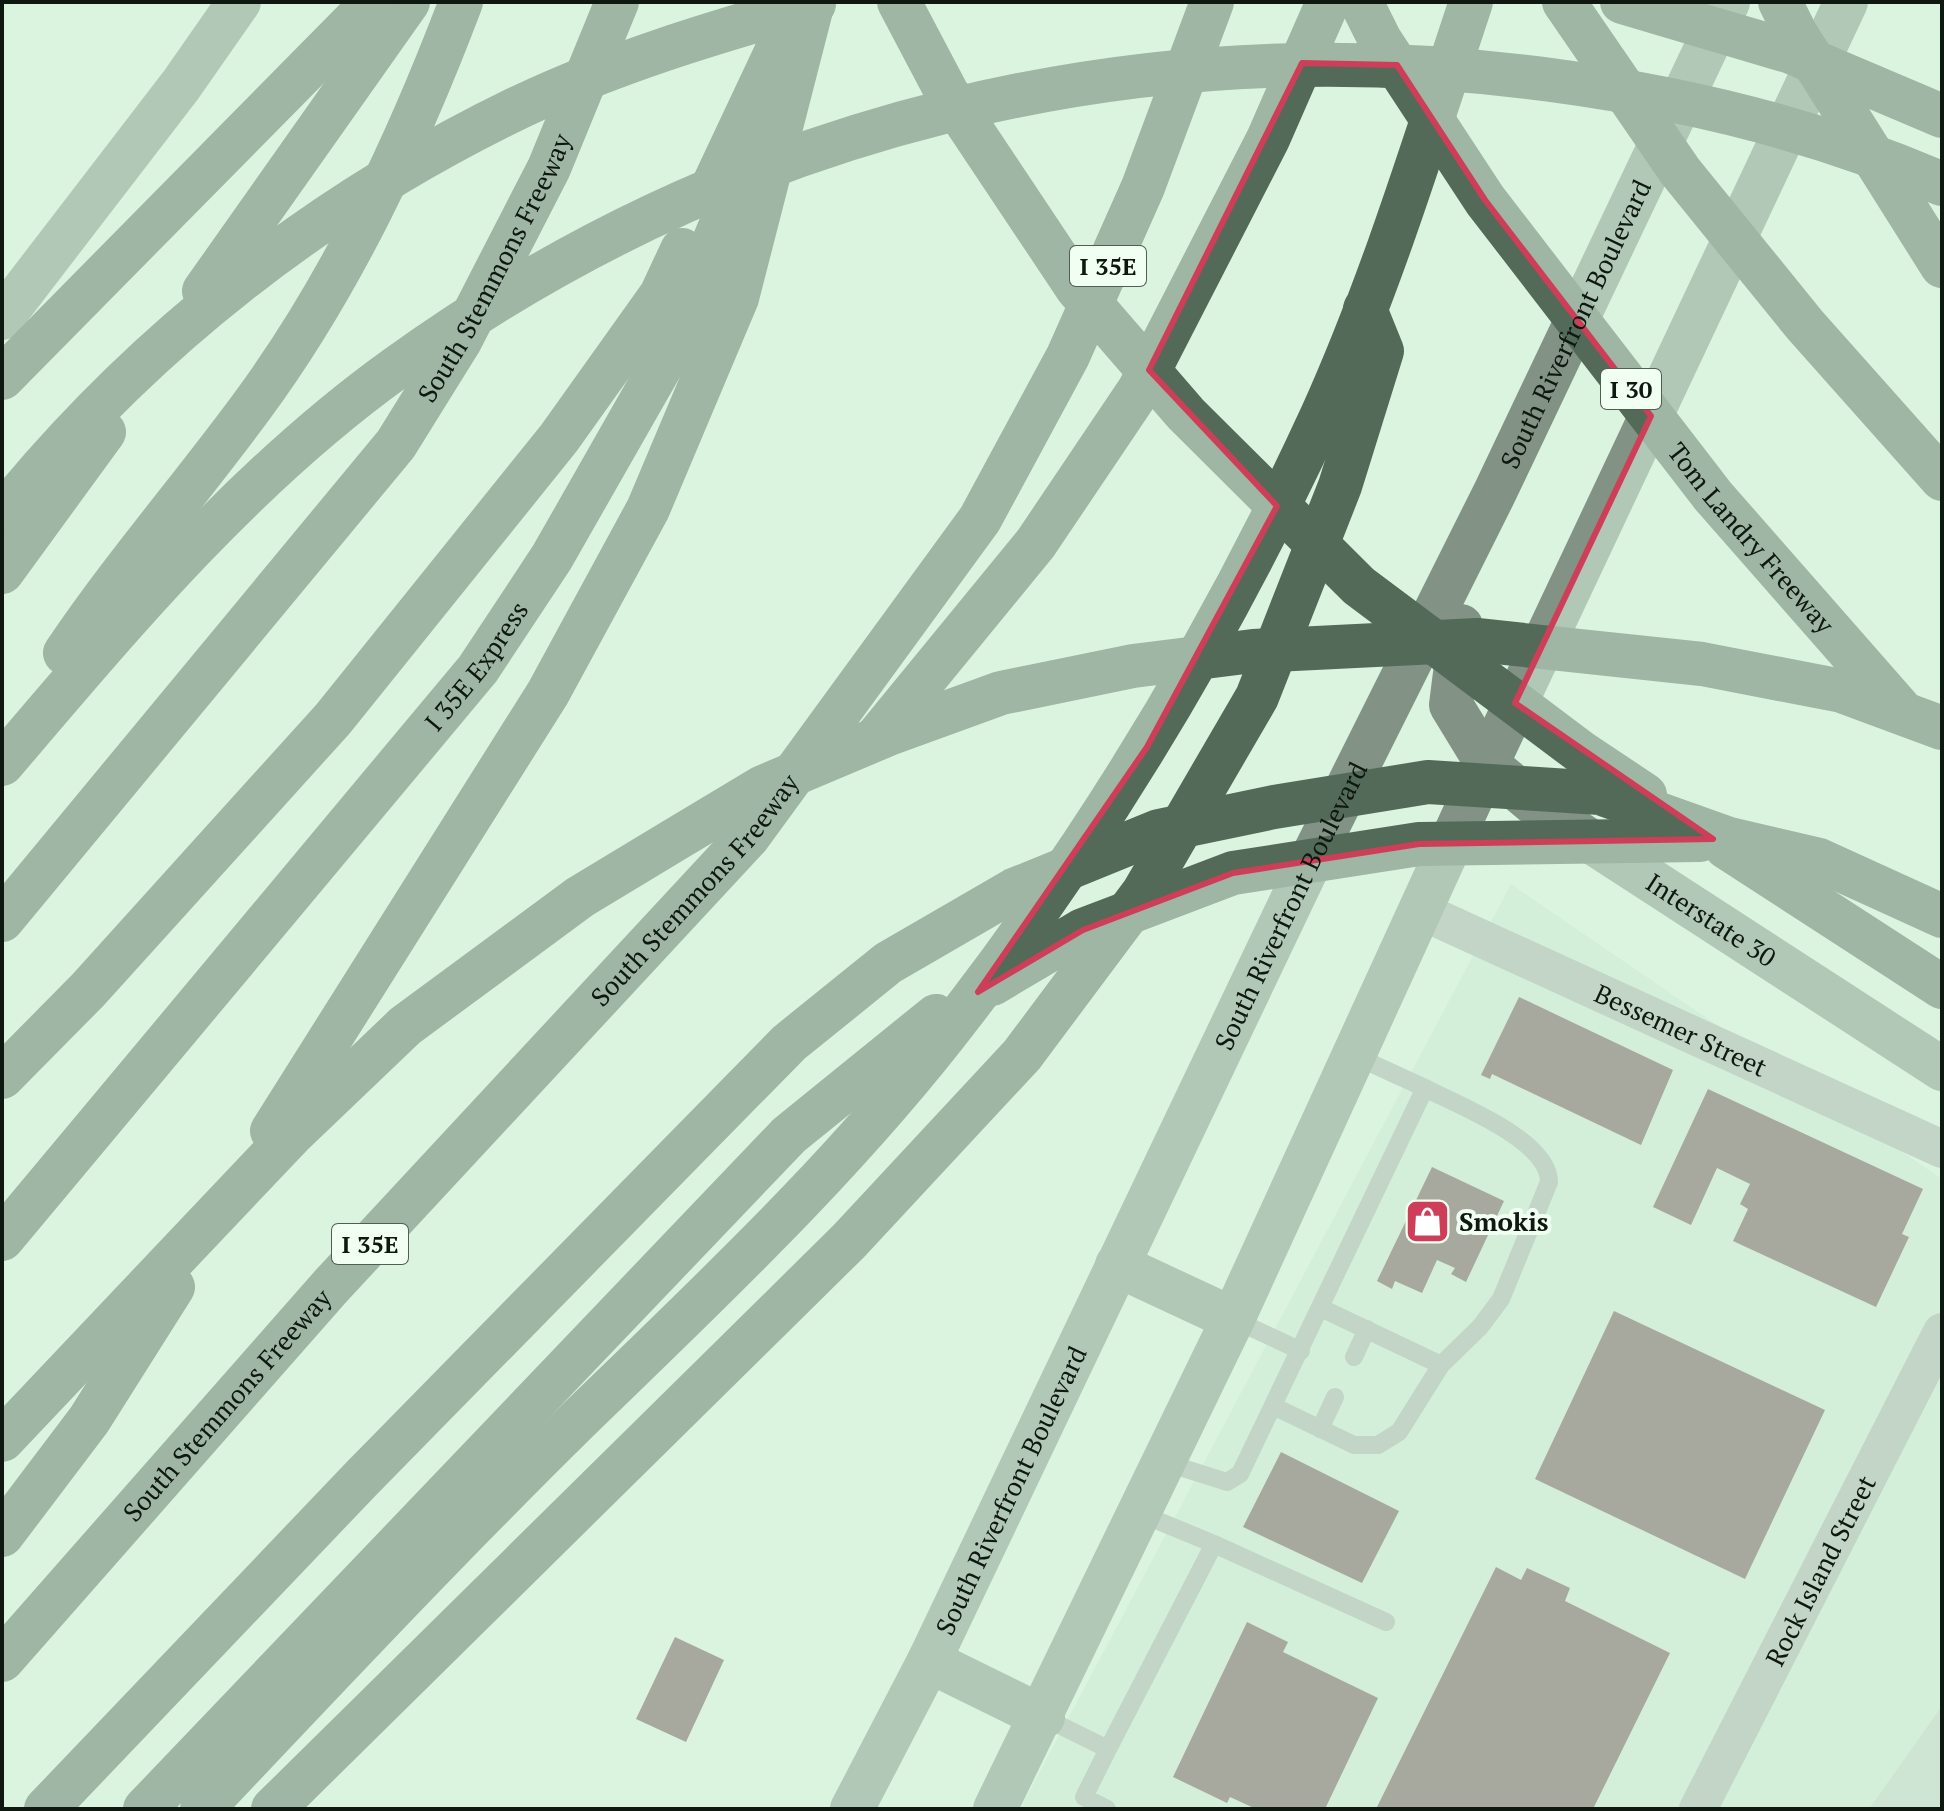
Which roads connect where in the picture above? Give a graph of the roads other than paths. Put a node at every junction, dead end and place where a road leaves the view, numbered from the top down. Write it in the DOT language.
graph roads {
  1 [pos="239,2"];
  2 [pos="373,2"];
  3 [pos="408,2"];
  4 [pos="461,2"];
  5 [pos="617,2"];
  6 [pos="799,2"];
  7 [pos="806,2"];
  8 [pos="813,2"];
  9 [pos="820,2"];
  10 [pos="899,2"];
  11 [pos="1212,2"];
  12 [pos="1328,2"];
  13 [pos="1361,2"];
  14 [pos="1471,2"];
  15 [pos="1564,2"];
  16 [pos="1622,2"];
  17 [pos="1728,2"];
  18 [pos="1780,2"];
  19 [pos="1846,2"];
  20 [pos="1942,116"];
  21 [pos="1942,184"];
  22 [pos="1942,266"];
  23 [pos="1365,309"];
  24 [pos="2,318"];
  25 [pos="2,378"];
  26 [pos="1942,479"];
  27 [pos="1495,492"];
  28 [pos="2,515"];
  29 [pos="2,572"];
  30 [pos="124,595"];
  31 [pos="1942,728"];
  32 [pos="1942,744"];
  33 [pos="2,747"];
  34 [pos="2,764"];
  35 [pos="1487,764"];
  36 [pos="748,837"];
  37 [pos="1729,839"];
  38 [pos="1419,910"];
  39 [pos="1942,916"];
  40 [pos="2,920"];
  41 [pos="1942,987"];
  42 [pos="1352,1055"];
  43 [pos="1942,1069"];
  44 [pos="2,1077"];
  45 [pos="1425,1088"];
  46 [pos="1942,1149"];
  47 [pos="2,1239"];
  48 [pos="1117,1265"];
  49 [pos="1321,1308"];
  50 [pos="1233,1319"];
  51 [pos="1367,1329"];
  52 [pos="1942,1332"];
  53 [pos="1301,1351"];
  54 [pos="1354,1357"];
  55 [pos="1441,1365"];
  56 [pos="1335,1397"];
  57 [pos="1275,1407"];
  58 [pos="1320,1429"];
  59 [pos="2,1440"];
  60 [pos="1164,1462"];
  61 [pos="1139,1513"];
  62 [pos="2,1535"];
  63 [pos="1214,1544"];
  64 [pos="1386,1622"];
  65 [pos="2,1660"];
  66 [pos="929,1661"];
  67 [pos="1043,1717"];
  68 [pos="1108,1749"];
  69 [pos="46,1809"];
  70 [pos="145,1809"];
  71 [pos="202,1809"];
  72 [pos="273,1809"];
  73 [pos="852,1809"];
  74 [pos="995,1809"];
  75 [pos="1107,1809"];
  76 [pos="1698,1809"];
  1 -- 24 [label="main road"];
  2 -- 25 [label="highway"];
  3 -- 29 [label="highway"];
  4 -- 30 [label="highway"];
  5 -- 40 [label="highway, South Stemmons Freeway"];
  6 -- 44 [label="highway"];
  7 -- 47 [label="highway, I 35E Express"];
  8 -- 62 [label="highway"];
  9 -- 28 [label="highway"];
  10 -- 41 [label="highway"];
  11 -- 36 [label="highway, South Stemmons Freeway / I 35E"];
  12 -- 36 [label="highway"];
  13 -- 32 [label="highway, Tom Landry Freeway / I 30"];
  14 -- 23 [label="highway"];
  15 -- 26 [label="highway"];
  16 -- 20 [label="highway"];
  17 -- 27 [label="main road, South Riverfront Boulevard"];
  18 -- 22 [label="highway"];
  19 -- 35 [label="main road"];
  21 -- 30 [label="highway"];
  23 -- 71 [label="highway"];
  23 -- 72 [label="highway"];
  27 -- 35 [label="main road, Interstate 30"];
  27 -- 48 [label="main road, South Riverfront Boulevard"];
  30 -- 33 [label="highway"];
  30 -- 34 [label="highway"];
  31 -- 59 [label="highway"];
  35 -- 38 [label="main road"];
  35 -- 43 [label="main road, Interstate 30"];
  36 -- 65 [label="highway, South Stemmons Freeway / I 35E"];
  37 -- 39 [label="highway"];
  37 -- 69 [label="highway"];
  37 -- 70 [label="highway"];
  38 -- 42 [label="main road"];
  38 -- 46 [label="street, Bessemer Street"];
  42 -- 45 [label="lane"];
  42 -- 50 [label="main road"];
  45 -- 49 [label="lane"];
  45 -- 55 [label="lane"];
  48 -- 50 [label="main road"];
  48 -- 66 [label="main road, South Riverfront Boulevard"];
  49 -- 51 [label="lane"];
  49 -- 53 [label="lane"];
  50 -- 53 [label="lane"];
  50 -- 60 [label="main road"];
  51 -- 54 [label="lane"];
  51 -- 55 [label="lane"];
  52 -- 76 [label="street, Rock Island Street"];
  53 -- 57 [label="lane"];
  55 -- 58 [label="lane"];
  56 -- 58 [label="lane"];
  57 -- 58 [label="lane"];
  57 -- 60 [label="lane"];
  60 -- 61 [label="main road"];
  61 -- 63 [label="lane"];
  61 -- 67 [label="main road"];
  63 -- 64 [label="lane"];
  63 -- 68 [label="lane"];
  66 -- 67 [label="main road"];
  66 -- 73 [label="main road, South Riverfront Boulevard"];
  67 -- 68 [label="lane"];
  67 -- 74 [label="main road"];
  68 -- 75 [label="lane"];
}
